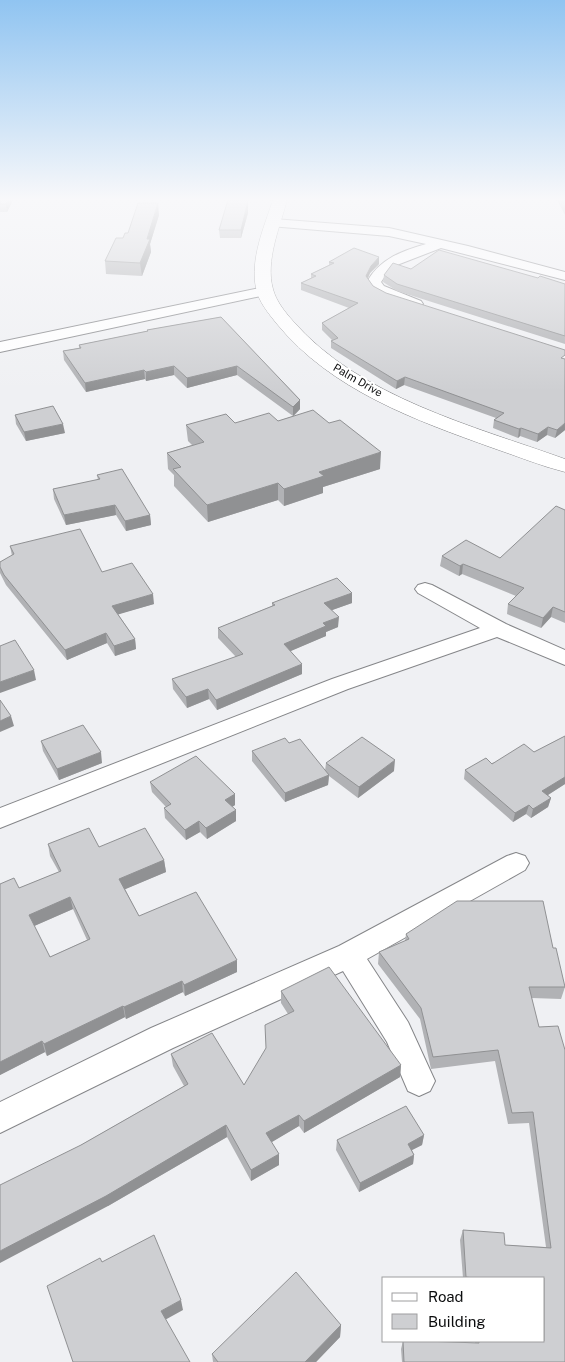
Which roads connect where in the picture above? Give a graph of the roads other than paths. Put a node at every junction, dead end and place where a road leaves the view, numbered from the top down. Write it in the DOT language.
graph roads {
  1 [pos="264,264"];
  2 [pos="389,264"];
  3 [pos="519,264"];
  4 [pos="565,276"];
  5 [pos="265,290"];
  6 [pos="426,307"];
  7 [pos="0,347"];
  8 [pos="565,466"];
  9 [pos="425,589"];
  10 [pos="498,629"];
  11 [pos="565,658"];
  12 [pos="0,818"];
  13 [pos="516,862"];
  14 [pos="349,955"];
  15 [pos="419,1081"];
  16 [pos="0,1118"];
  1 -- 5 [label="street, Palm Drive"];
  2 -- 6 [label="street"];
  3 -- 4 [label="street"];
  5 -- 7 [label="street"];
  5 -- 8 [label="street, Palm Drive"];
  9 -- 10 [label="street"];
  10 -- 11 [label="street"];
  10 -- 12 [label="street"];
  13 -- 14 [label="street"];
  14 -- 15 [label="street"];
  14 -- 16 [label="street"];
}
